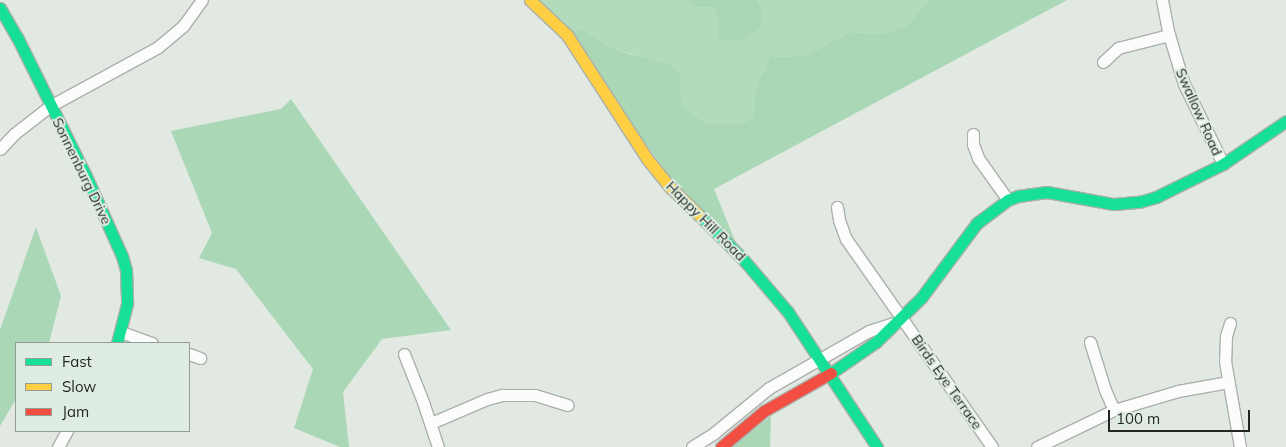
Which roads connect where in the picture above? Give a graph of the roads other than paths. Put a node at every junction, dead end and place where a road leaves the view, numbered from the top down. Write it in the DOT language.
graph roads {
  1 [pos="202,0"];
  2 [pos="530,0"];
  3 [pos="1162,0"];
  4 [pos="0,8"];
  5 [pos="1170,35"];
  6 [pos="1103,62"];
  7 [pos="50,106"];
  8 [pos="1286,121"];
  9 [pos="973,134"];
  10 [pos="0,149"];
  11 [pos="1223,164"];
  12 [pos="1008,200"];
  13 [pos="837,208"];
  14 [pos="898,320"];
  15 [pos="1230,323"];
  16 [pos="119,338"];
  17 [pos="145,342"];
  18 [pos="1090,342"];
  19 [pos="404,354"];
  20 [pos="821,360"];
  21 [pos="830,374"];
  22 [pos="1228,382"];
  23 [pos="568,405"];
  24 [pos="1114,410"];
  25 [pos="431,424"];
  26 [pos="66,432"];
  27 [pos="58,447"];
  28 [pos="438,447"];
  29 [pos="692,447"];
  30 [pos="721,447"];
  31 [pos="877,447"];
  32 [pos="992,447"];
  33 [pos="1037,447"];
  34 [pos="1240,447"];
  1 -- 7 [label="street"];
  2 -- 20 [label="street, Happy Hill Road"];
  3 -- 5 [label="street, Swallow Road"];
  4 -- 7 [label="street, Sonnenburg Drive"];
  5 -- 6 [label="street"];
  5 -- 11 [label="street, Swallow Road"];
  7 -- 10 [label="street"];
  7 -- 16 [label="street, Sonnenburg Drive"];
  8 -- 11 [label="street"];
  9 -- 12 [label="street"];
  11 -- 12 [label="street"];
  12 -- 14 [label="street"];
  13 -- 14 [label="street, Birds Eye Terrace"];
  14 -- 20 [label="street"];
  14 -- 21 [label="street"];
  14 -- 32 [label="street, Birds Eye Terrace"];
  15 -- 22 [label="street"];
  16 -- 17 [label="street"];
  18 -- 24 [label="street"];
  19 -- 25 [label="street"];
  20 -- 21 [label="street, Happy Hill Road"];
  20 -- 29 [label="street"];
  21 -- 30 [label="street"];
  21 -- 31 [label="street, Happy Hill Road"];
  22 -- 24 [label="street"];
  22 -- 34 [label="street"];
  23 -- 25 [label="street"];
  24 -- 33 [label="street"];
  25 -- 28 [label="street"];
  26 -- 27 [label="street"];
}
